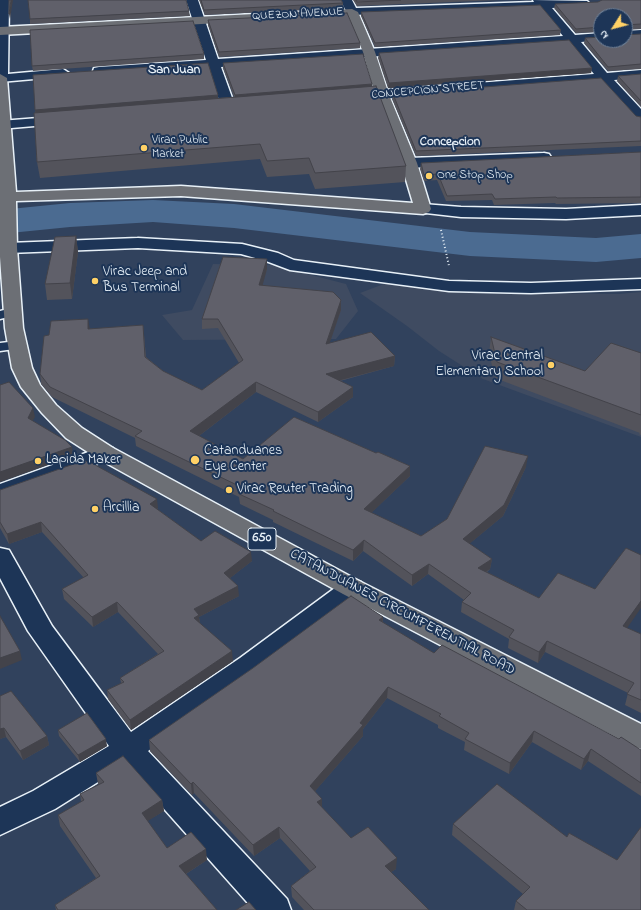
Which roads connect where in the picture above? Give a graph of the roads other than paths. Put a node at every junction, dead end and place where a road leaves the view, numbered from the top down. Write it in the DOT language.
graph roads {
  1 [pos="3,0"];
  2 [pos="192,0"];
  3 [pos="346,0"];
  4 [pos="540,2"];
  5 [pos="597,2"];
  6 [pos="352,12"];
  7 [pos="198,20"];
  8 [pos="1,31"];
  9 [pos="593,38"];
  10 [pos="572,39"];
  11 [pos="369,52"];
  12 [pos="214,62"];
  13 [pos="88,72"];
  14 [pos="72,73"];
  15 [pos="641,74"];
  16 [pos="604,77"];
  17 [pos="1,78"];
  18 [pos="382,95"];
  19 [pos="343,98"];
  20 [pos="244,105"];
  21 [pos="228,106"];
  22 [pos="213,108"];
  23 [pos="641,117"];
  24 [pos="81,118"];
  25 [pos="2,125"];
  26 [pos="556,156"];
  27 [pos="409,163"];
  28 [pos="3,180"];
  29 [pos="8,202"];
  30 [pos="423,209"];
  31 [pos="641,210"];
  32 [pos="7,258"];
  33 [pos="641,284"];
  34 [pos="6,314"];
  35 [pos="8,346"];
  36 [pos="105,453"];
  37 [pos="0,492"];
  38 [pos="0,556"];
  39 [pos="352,588"];
  40 [pos="641,737"];
  41 [pos="128,749"];
  42 [pos="0,822"];
  43 [pos="275,910"];
  1 -- 8 [label="street"];
  2 -- 7 [label="street"];
  3 -- 6 [label="street"];
  4 -- 5 [label="street, QUEZON AVENUE"];
  4 -- 6 [label="street, QUEZON AVENUE"];
  4 -- 10 [label="street"];
  6 -- 7 [label="main road, QUEZON AVENUE"];
  6 -- 11 [label="main road"];
  7 -- 8 [label="main road, QUEZON AVENUE"];
  7 -- 12 [label="street"];
  8 -- 17 [label="street"];
  9 -- 10 [label="street"];
  10 -- 11 [label="street"];
  10 -- 16 [label="street"];
  11 -- 12 [label="street"];
  11 -- 18 [label="main road"];
  12 -- 13 [label="street"];
  12 -- 21 [label="street"];
  14 -- 17 [label="street"];
  15 -- 16 [label="street, CONCEPCION STREET"];
  16 -- 18 [label="street, CONCEPCION STREET"];
  16 -- 23 [label="street"];
  17 -- 25 [label="main road, CATANDUANES CIRCUMFERENTIAL ROAD / 650"];
  18 -- 19 [label="street, CONCEPCION STREET"];
  18 -- 27 [label="main road"];
  20 -- 21 [label="street"];
  21 -- 22 [label="street"];
  24 -- 25 [label="street"];
  25 -- 28 [label="main road, CATANDUANES CIRCUMFERENTIAL ROAD / 650"];
  26 -- 27 [label="street"];
  27 -- 30 [label="main road"];
  28 -- 29 [label="main road, CATANDUANES CIRCUMFERENTIAL ROAD / 650"];
  29 -- 30 [label="main road"];
  29 -- 32 [label="main road, CATANDUANES CIRCUMFERENTIAL ROAD / 650"];
  30 -- 31 [label="street"];
  32 -- 33 [label="street"];
  32 -- 34 [label="main road, CATANDUANES CIRCUMFERENTIAL ROAD / 650"];
  34 -- 35 [label="main road, CATANDUANES CIRCUMFERENTIAL ROAD / 650"];
  35 -- 36 [label="main road, CATANDUANES CIRCUMFERENTIAL ROAD / 650"];
  36 -- 37 [label="street"];
  36 -- 39 [label="main road, CATANDUANES CIRCUMFERENTIAL ROAD / 650"];
  38 -- 41 [label="street"];
  39 -- 40 [label="main road, CATANDUANES CIRCUMFERENTIAL ROAD / 650"];
  39 -- 41 [label="street"];
  41 -- 42 [label="street"];
  41 -- 43 [label="street"];
}
